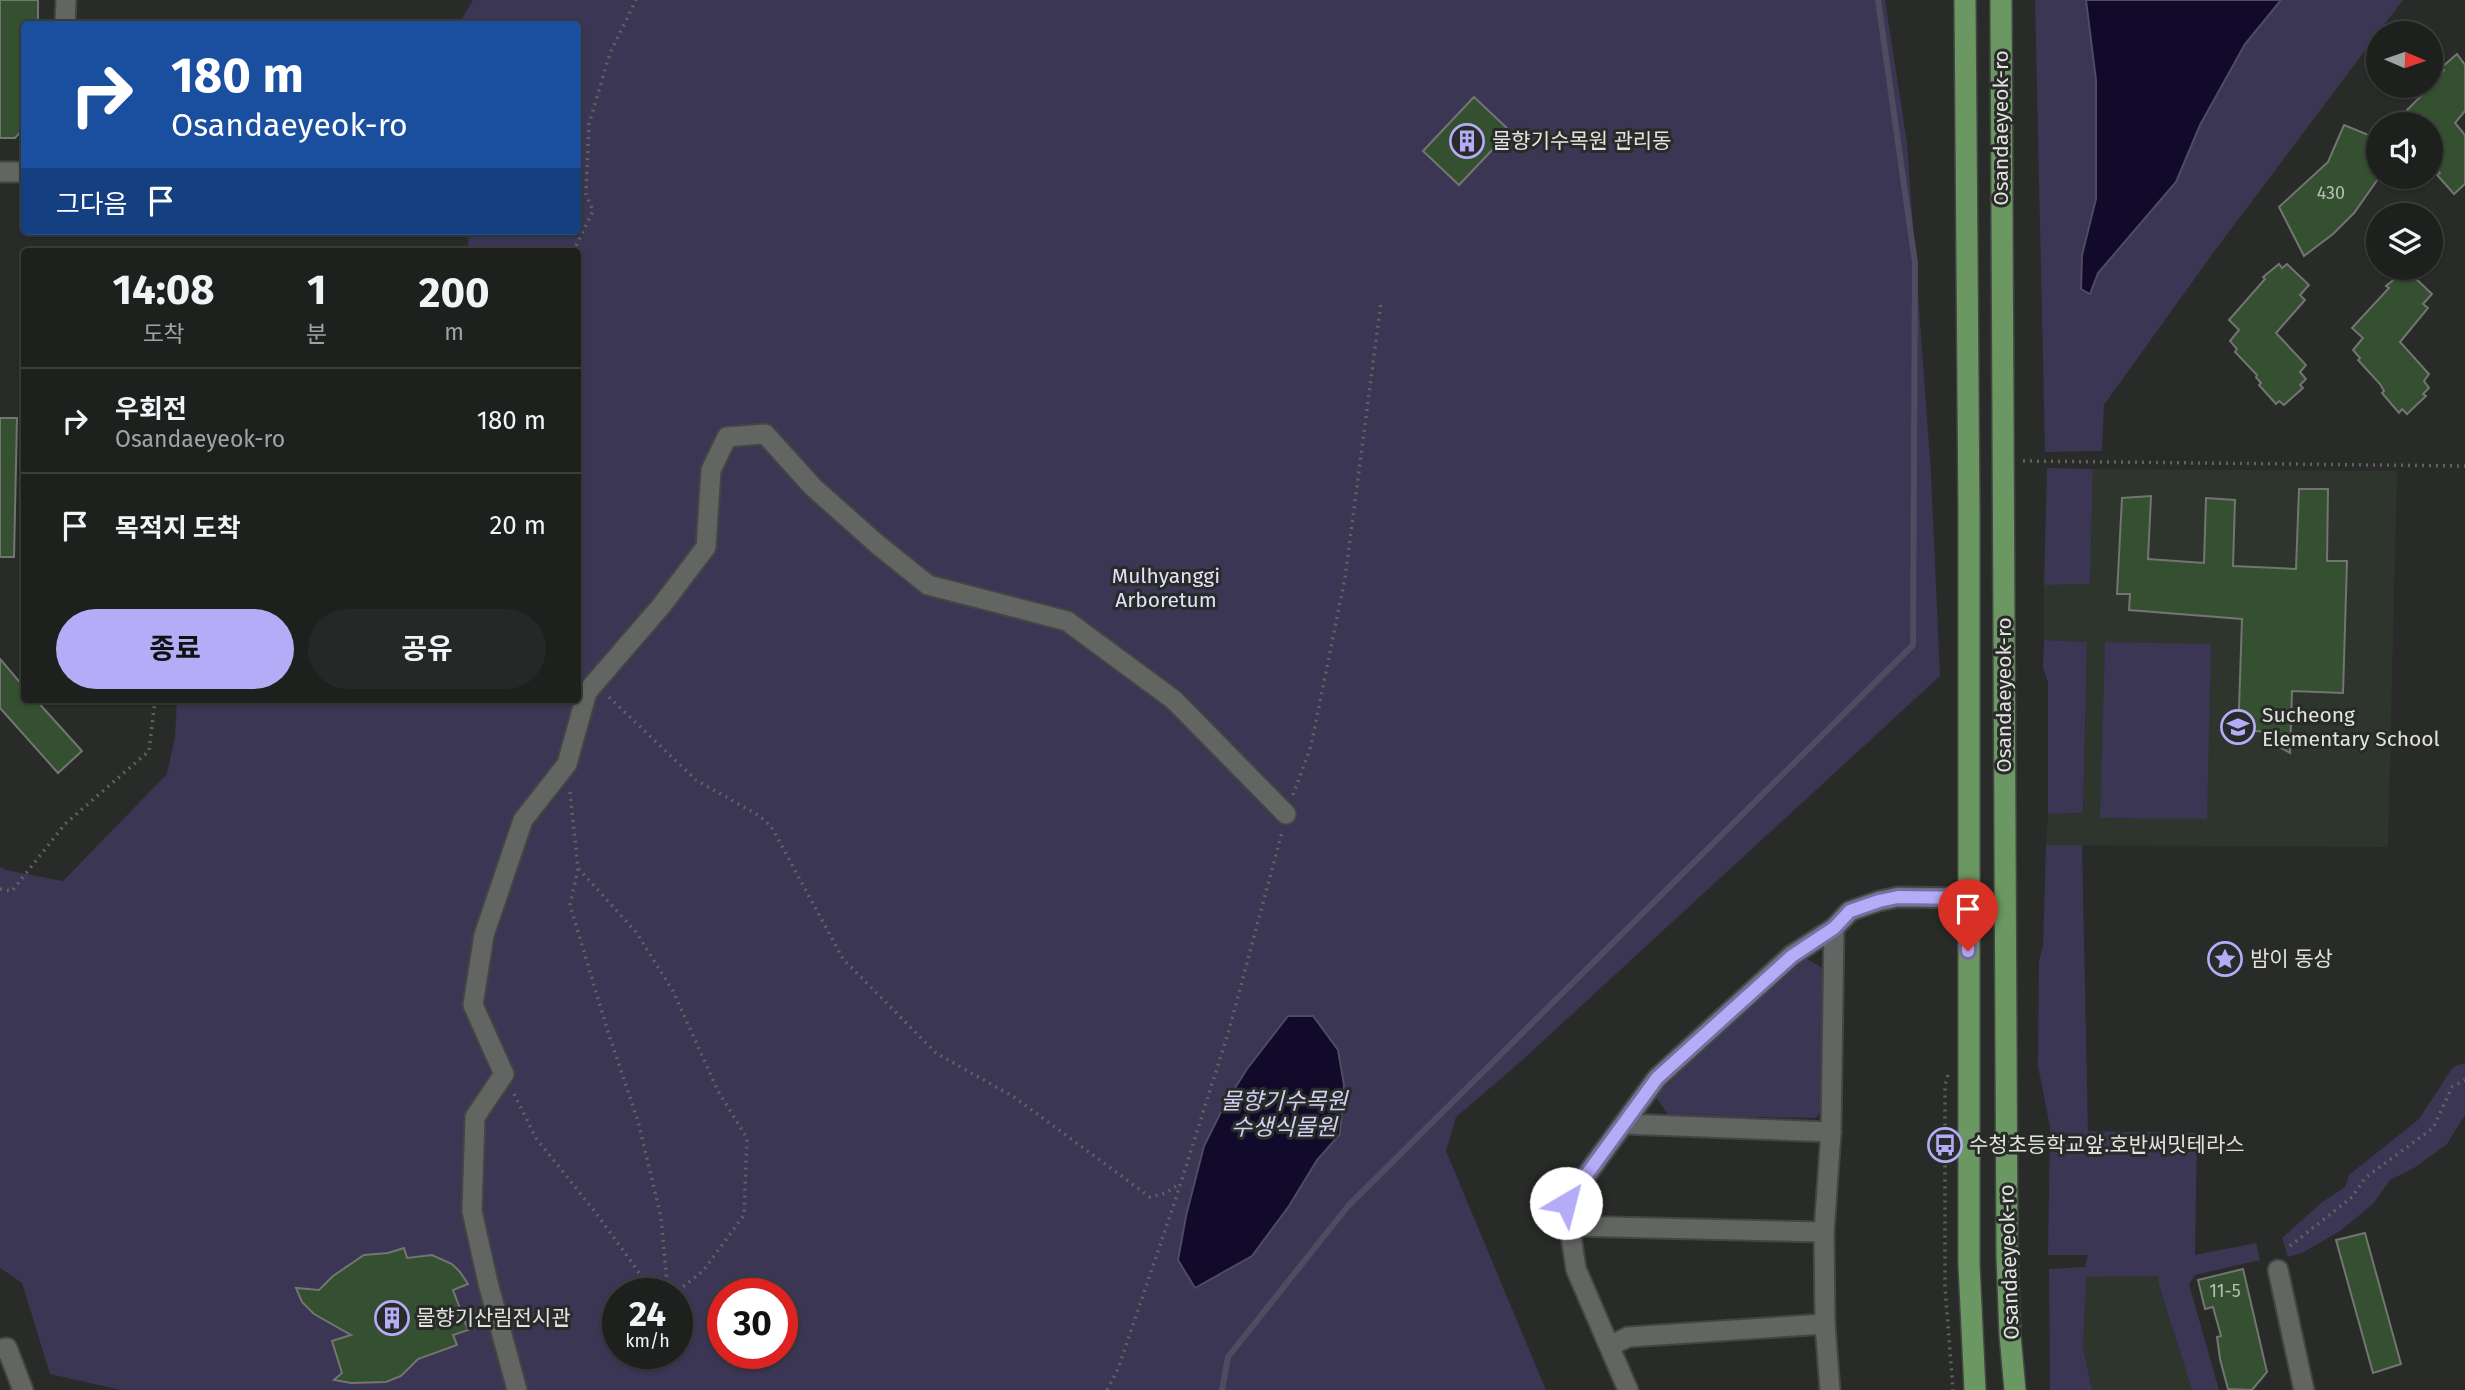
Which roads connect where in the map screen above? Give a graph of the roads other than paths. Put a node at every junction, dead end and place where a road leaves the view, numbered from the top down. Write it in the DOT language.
graph roads {
  1 [pos="66,0"];
  2 [pos="1965,0"];
  3 [pos="2001,0"];
  4 [pos="65,21"];
  5 [pos="0,172"];
  6 [pos="21,172"];
  7 [pos="1286,814"];
  8 [pos="1968,898"];
  9 [pos="1834,928"];
  10 [pos="1625,1124"];
  11 [pos="1831,1132"];
  12 [pos="1570,1226"];
  13 [pos="1824,1232"];
  14 [pos="2278,1270"];
  15 [pos="1825,1324"];
  16 [pos="1610,1346"];
  17 [pos="0,1349"];
  18 [pos="23,1390"];
  19 [pos="517,1390"];
  20 [pos="1628,1390"];
  21 [pos="1830,1390"];
  22 [pos="1975,1390"];
  23 [pos="2015,1390"];
  24 [pos="2304,1390"];
  1 -- 4 [label="street"];
  2 -- 8 [label="main road, Osandaeyeok-ro"];
  3 -- 23 [label="main road, Osandaeyeok-ro"];
  5 -- 6 [label="street"];
  7 -- 19 [label="street"];
  8 -- 9 [label="street"];
  8 -- 22 [label="main road, Osandaeyeok-ro"];
  9 -- 10 [label="street"];
  9 -- 11 [label="street"];
  10 -- 11 [label="street"];
  10 -- 12 [label="street"];
  11 -- 13 [label="street"];
  12 -- 13 [label="street"];
  12 -- 16 [label="street"];
  13 -- 15 [label="street"];
  14 -- 24 [label="street"];
  15 -- 16 [label="street"];
  15 -- 21 [label="street"];
  16 -- 20 [label="street"];
  17 -- 18 [label="street"];
}
